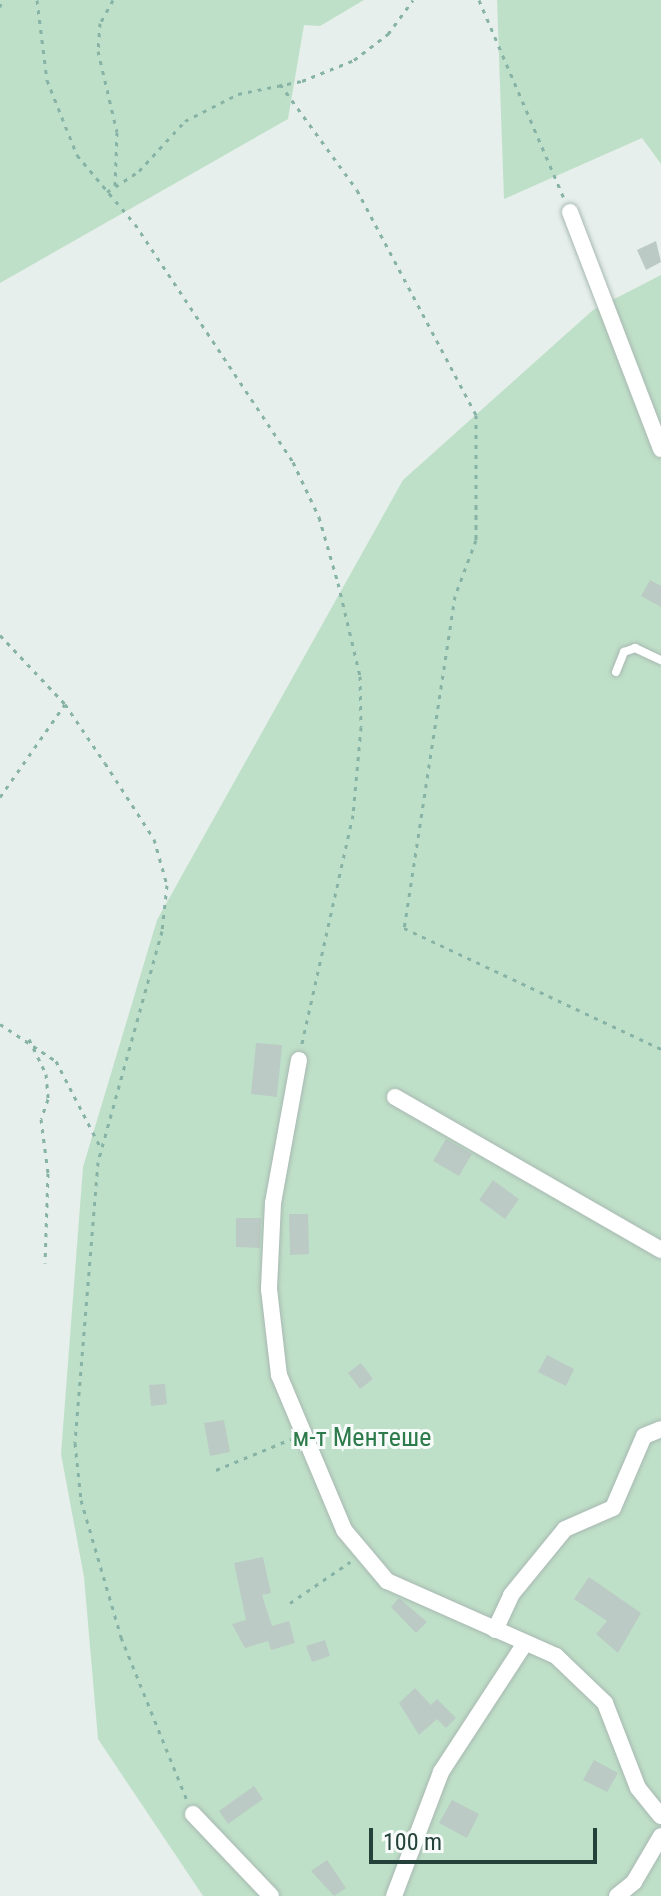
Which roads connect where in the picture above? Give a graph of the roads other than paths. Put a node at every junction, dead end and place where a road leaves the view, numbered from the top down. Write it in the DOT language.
graph roads {
  1 [pos="570,212"];
  2 [pos="661,449"];
  3 [pos="661,660"];
  4 [pos="616,672"];
  5 [pos="299,1060"];
  6 [pos="395,1097"];
  7 [pos="661,1250"];
  8 [pos="661,1429"];
  9 [pos="495,1630"];
  10 [pos="525,1643"];
  11 [pos="193,1814"];
  12 [pos="661,1816"];
  13 [pos="661,1836"];
  14 [pos="271,1896"];
  15 [pos="394,1896"];
  16 [pos="617,1896"];
  1 -- 2 [label="street"];
  3 -- 4 [label="lane"];
  5 -- 9 [label="street"];
  6 -- 7 [label="street"];
  8 -- 9 [label="street"];
  9 -- 10 [label="street"];
  10 -- 12 [label="street"];
  10 -- 15 [label="street"];
  11 -- 14 [label="street"];
  13 -- 16 [label="street"];
}
